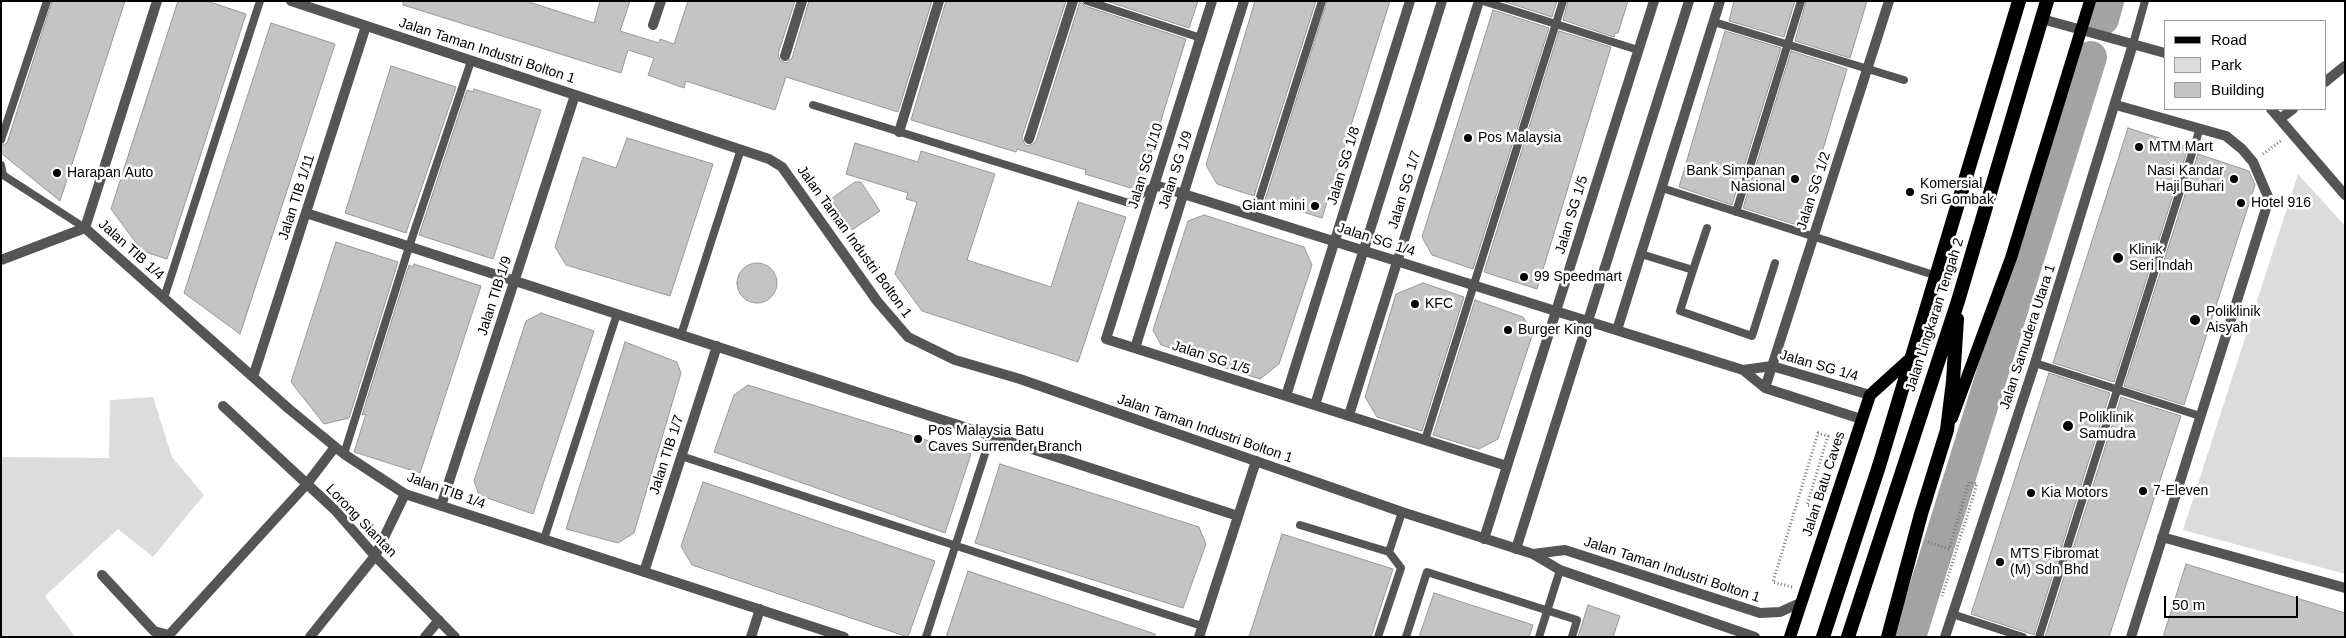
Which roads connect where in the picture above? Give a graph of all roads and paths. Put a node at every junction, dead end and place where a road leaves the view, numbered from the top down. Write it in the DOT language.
graph roads {
  1 [pos="46,1"];
  2 [pos="157,1"];
  3 [pos="260,1"];
  4 [pos="291,1"];
  5 [pos="661,1"];
  6 [pos="802,1"];
  7 [pos="939,1"];
  8 [pos="1073,1"];
  9 [pos="1087,1"];
  10 [pos="1212,1"];
  11 [pos="1244,1"];
  12 [pos="1322,1"];
  13 [pos="1410,1"];
  14 [pos="1442,1"];
  15 [pos="1479,1"];
  16 [pos="1484,1"];
  17 [pos="1564,1"];
  18 [pos="1654,1"];
  19 [pos="1689,1"];
  20 [pos="1720,1"];
  21 [pos="1801,1"];
  22 [pos="1890,1"];
  23 [pos="2019,1"];
  24 [pos="2047,1"];
  25 [pos="2090,1"];
  26 [pos="2145,1"];
  27 [pos="2042,19"];
  28 [pos="1714,22"];
  29 [pos="1556,24"];
  30 [pos="653,25"];
  31 [pos="366,26"];
  32 [pos="1201,38"];
  33 [pos="1788,44"];
  34 [pos="2133,44"];
  35 [pos="1638,50"];
  36 [pos="2164,54"];
  37 [pos="785,56"];
  38 [pos="471,61"];
  39 [pos="2345,66"];
  40 [pos="1868,69"];
  41 [pos="1904,80"];
  42 [pos="2326,81"];
  43 [pos="575,94"];
  44 [pos="813,105"];
  45 [pos="2116,105"];
  46 [pos="2272,110"];
  47 [pos="2292,110"];
  48 [pos="2281,118"];
  49 [pos="2200,128"];
  50 [pos="899,132"];
  51 [pos="2292,132"];
  52 [pos="1,140"];
  53 [pos="1029,140"];
  54 [pos="741,149"];
  55 [pos="2253,162"];
  56 [pos="1,165"];
  57 [pos="1155,184"];
  58 [pos="1662,188"];
  59 [pos="1183,194"];
  60 [pos="2345,195"];
  61 [pos="1736,212"];
  62 [pos="306,213"];
  63 [pos="1254,216"];
  64 [pos="85,228"];
  65 [pos="1707,228"];
  66 [pos="1814,237"];
  67 [pos="1335,241"];
  68 [pos="409,247"];
  69 [pos="1364,250"];
  70 [pos="1641,254"];
  71 [pos="1,260"];
  72 [pos="1398,261"];
  73 [pos="1775,263"];
  74 [pos="1693,270"];
  75 [pos="1936,276"];
  76 [pos="514,281"];
  77 [pos="1474,285"];
  78 [pos="164,298"];
  79 [pos="1958,301"];
  80 [pos="1556,311"];
  81 [pos="617,314"];
  82 [pos="1588,321"];
  83 [pos="1617,330"];
  84 [pos="681,335"];
  85 [pos="1106,339"];
  86 [pos="717,346"];
  87 [pos="1135,348"];
  88 [pos="1912,357"];
  89 [pos="2035,364"];
  90 [pos="1772,366"];
  91 [pos="1743,370"];
  92 [pos="253,377"];
  93 [pos="1765,388"];
  94 [pos="2117,390"];
  95 [pos="1870,395"];
  96 [pos="1286,396"];
  97 [pos="1315,405"];
  98 [pos="223,406"];
  99 [pos="1349,416"];
  100 [pos="2200,416"];
  101 [pos="1861,418"];
  102 [pos="1947,430"];
  103 [pos="991,436"];
  104 [pos="1426,440"];
  105 [pos="339,450"];
  106 [pos="681,456"];
  107 [pos="1256,461"];
  108 [pos="1507,466"];
  109 [pos="306,485"];
  110 [pos="405,494"];
  111 [pos="441,506"];
  112 [pos="1402,512"];
  113 [pos="1238,516"];
  114 [pos="1300,525"];
  115 [pos="2162,537"];
  116 [pos="544,539"];
  117 [pos="1484,539"];
  118 [pos="956,546"];
  119 [pos="1516,549"];
  120 [pos="1389,552"];
  121 [pos="1533,554"];
  122 [pos="375,556"];
  123 [pos="1560,570"];
  124 [pos="644,572"];
  125 [pos="102,576"];
  126 [pos="1773,582"];
  127 [pos="2345,588"];
  128 [pos="1804,590"];
  129 [pos="1800,604"];
  130 [pos="760,609"];
  131 [pos="1547,610"];
  132 [pos="1952,614"];
  133 [pos="439,620"];
  134 [pos="1202,626"];
  135 [pos="310,637"];
  136 [pos="425,637"];
  137 [pos="455,637"];
  138 [pos="751,637"];
  139 [pos="844,637"];
  140 [pos="926,637"];
  141 [pos="1199,637"];
  142 [pos="1378,637"];
  143 [pos="1406,637"];
  144 [pos="1539,637"];
  145 [pos="1572,637"];
  146 [pos="1755,637"];
  147 [pos="1790,637"];
  148 [pos="1823,637"];
  149 [pos="1848,637"];
  150 [pos="1888,637"];
  151 [pos="1945,637"];
  152 [pos="2023,637"];
  153 [pos="2039,637"];
  154 [pos="2131,637"];
  1 -- 52 [label="lane"];
  2 -- 64 [label="street"];
  3 -- 78 [label="lane"];
  4 -- 31 [label="street, Jalan Taman Industri Bolton 1"];
  5 -- 30 [label="street"];
  6 -- 37 [label="street"];
  7 -- 50 [label="street"];
  8 -- 53 [label="street"];
  9 -- 32 [label="lane"];
  10 -- 32 [label="street, Jalan SG 1/10"];
  11 -- 59 [label="street, Jalan SG 1/9"];
  12 -- 63 [label="lane"];
  13 -- 67 [label="street, Jalan SG 1/8"];
  14 -- 69 [label="street, Jalan SG 1/7"];
  15 -- 72 [label="street, Jalan SG 1/7"];
  16 -- 29 [label="lane"];
  17 -- 29 [label="lane"];
  18 -- 35 [label="street, Jalan SG 1/5"];
  19 -- 82 [label="street"];
  20 -- 28 [label="street"];
  21 -- 33 [label="lane"];
  22 -- 40 [label="street, Jalan SG 1/2"];
  23 -- 75 [label="highway, Jalan Lingkaran Tengah 2"];
  24 -- 27 [label="highway, Jalan Lingkaran Tengah 2"];
  25 -- 102 [label="main road"];
  26 -- 34 [label="lane"];
  27 -- 34 [label="street"];
  27 -- 79 [label="highway, Jalan Lingkaran Tengah 2"];
  28 -- 33 [label="lane"];
  28 -- 58 [label="street"];
  29 -- 35 [label="lane"];
  29 -- 77 [label="lane"];
  31 -- 38 [label="street, Jalan Taman Industri Bolton 1"];
  31 -- 62 [label="street, Jalan TIB 1/11"];
  32 -- 57 [label="street, Jalan SG 1/10"];
  33 -- 40 [label="lane"];
  33 -- 61 [label="lane"];
  34 -- 36 [label="street"];
  34 -- 45 [label="street, Jalan Samudera Utara 1"];
  35 -- 80 [label="street, Jalan SG 1/5"];
  38 -- 43 [label="street, Jalan Taman Industri Bolton 1"];
  38 -- 68 [label="lane"];
  39 -- 42 [label="street"];
  40 -- 41 [label="lane"];
  40 -- 66 [label="street, Jalan SG 1/2"];
  43 -- 54 [label="street, Jalan Taman Industri Bolton 1"];
  43 -- 76 [label="street, Jalan TIB 1/9"];
  44 -- 50 [label="lane"];
  45 -- 49 [label="street"];
  45 -- 89 [label="street, Jalan Samudera Utara 1"];
  46 -- 48 [label="street"];
  47 -- 48 [label="street"];
  48 -- 51 [label="street"];
  49 -- 55 [label="street"];
  49 -- 94 [label="lane"];
  50 -- 57 [label="lane"];
  51 -- 55 [label="path"];
  51 -- 60 [label="street"];
  54 -- 84 [label="lane"];
  54 -- 107 [label="street, Jalan Taman Industri Bolton 1"];
  55 -- 100 [label="street"];
  56 -- 64 [label="lane"];
  57 -- 59 [label="street, Jalan SG 1/4"];
  57 -- 85 [label="street, Jalan SG 1/10"];
  58 -- 61 [label="lane"];
  58 -- 70 [label="street"];
  59 -- 63 [label="street, Jalan SG 1/4"];
  59 -- 87 [label="street, Jalan SG 1/9"];
  61 -- 66 [label="lane"];
  62 -- 68 [label="street"];
  62 -- 92 [label="street, Jalan TIB 1/11"];
  63 -- 67 [label="street, Jalan SG 1/4"];
  64 -- 71 [label="street"];
  64 -- 78 [label="street, Jalan TIB 1/4"];
  65 -- 74 [label="lane"];
  66 -- 75 [label="lane"];
  66 -- 90 [label="street, Jalan SG 1/2"];
  67 -- 69 [label="street, Jalan SG 1/4"];
  67 -- 96 [label="street, Jalan SG 1/8"];
  68 -- 76 [label="street"];
  68 -- 105 [label="lane"];
  69 -- 72 [label="street, Jalan SG 1/4"];
  69 -- 97 [label="street, Jalan SG 1/7"];
  70 -- 74 [label="lane"];
  70 -- 83 [label="street"];
  72 -- 77 [label="street, Jalan SG 1/4"];
  72 -- 99 [label="street, Jalan SG 1/7"];
  73 -- 74 [label="lane"];
  75 -- 88 [label="highway, Jalan Lingkaran Tengah 2"];
  76 -- 81 [label="street"];
  76 -- 111 [label="street, Jalan TIB 1/9"];
  77 -- 80 [label="street, Jalan SG 1/4"];
  77 -- 104 [label="lane"];
  78 -- 92 [label="street, Jalan TIB 1/4"];
  79 -- 102 [label="highway"];
  79 -- 149 [label="highway, Jalan Lingkaran Tengah 2"];
  80 -- 82 [label="street, Jalan SG 1/4"];
  80 -- 108 [label="street, Jalan SG 1/5"];
  81 -- 84 [label="street"];
  81 -- 116 [label="lane"];
  82 -- 83 [label="street, Jalan SG 1/4"];
  82 -- 119 [label="street"];
  83 -- 91 [label="street, Jalan SG 1/4"];
  84 -- 86 [label="street"];
  85 -- 87 [label="street, Jalan SG 1/5"];
  86 -- 103 [label="street"];
  86 -- 106 [label="street, Jalan TIB 1/7"];
  87 -- 96 [label="street, Jalan SG 1/5"];
  88 -- 95 [label="main road, Jalan Batu Caves"];
  88 -- 148 [label="highway, Jalan Lingkaran Tengah 2"];
  89 -- 94 [label="lane"];
  89 -- 132 [label="street, Jalan Samudera Utara 1"];
  90 -- 91 [label="street, Jalan SG 1/4"];
  90 -- 93 [label="street, Jalan SG 1/2"];
  90 -- 95 [label="street, Jalan SG 1/4"];
  91 -- 93 [label="street"];
  92 -- 105 [label="street, Jalan TIB 1/4"];
  93 -- 101 [label="street"];
  94 -- 100 [label="lane"];
  94 -- 153 [label="lane"];
  95 -- 101 [label="main road, Jalan Batu Caves"];
  96 -- 97 [label="street, Jalan SG 1/5"];
  97 -- 99 [label="street, Jalan SG 1/5"];
  98 -- 109 [label="street, Lorong Siantan"];
  99 -- 104 [label="street, Jalan SG 1/5"];
  100 -- 115 [label="street"];
  101 -- 128 [label="main road, Jalan Batu Caves"];
  102 -- 150 [label="highway"];
  103 -- 113 [label="street"];
  103 -- 118 [label="lane"];
  104 -- 108 [label="street, Jalan SG 1/5"];
  105 -- 109 [label="street"];
  105 -- 110 [label="street, Jalan TIB 1/4"];
  106 -- 118 [label="lane"];
  106 -- 124 [label="street, Jalan TIB 1/7"];
  107 -- 112 [label="street, Jalan Taman Industri Bolton 1"];
  107 -- 113 [label="street"];
  108 -- 117 [label="street, Jalan SG 1/5"];
  109 -- 122 [label="street, Lorong Siantan"];
  109 -- 125 [label="street"];
  110 -- 111 [label="street, Jalan TIB 1/4"];
  110 -- 122 [label="street"];
  111 -- 116 [label="street, Jalan TIB 1/4"];
  112 -- 117 [label="street, Jalan Taman Industri Bolton 1"];
  112 -- 120 [label="lane"];
  113 -- 134 [label="street"];
  114 -- 120 [label="lane"];
  115 -- 127 [label="street"];
  115 -- 154 [label="street"];
  116 -- 124 [label="street, Jalan TIB 1/4"];
  117 -- 119 [label="street, Jalan Taman Industri Bolton 1"];
  118 -- 134 [label="lane"];
  118 -- 140 [label="lane"];
  119 -- 121 [label="street, Jalan Taman Industri Bolton 1"];
  120 -- 142 [label="lane"];
  121 -- 123 [label="street, Jalan Taman Industri Bolton 1"];
  121 -- 129 [label="street, Jalan Taman Industri Bolton 1"];
  122 -- 133 [label="street, Lorong Siantan"];
  122 -- 135 [label="street"];
  123 -- 131 [label="lane"];
  123 -- 146 [label="street, Jalan Taman Industri Bolton 1"];
  124 -- 130 [label="street, Jalan TIB 1/4"];
  126 -- 128 [label="path"];
  128 -- 129 [label="main road, Jalan Batu Caves"];
  129 -- 147 [label="main road, Jalan Batu Caves"];
  130 -- 138 [label="street"];
  130 -- 139 [label="street, Jalan TIB 1/4"];
  131 -- 143 [label="lane"];
  131 -- 144 [label="lane"];
  131 -- 145 [label="lane"];
  132 -- 151 [label="street, Jalan Samudera Utara 1"];
  132 -- 152 [label="lane"];
  133 -- 136 [label="street"];
  133 -- 137 [label="street, Lorong Siantan"];
  134 -- 141 [label="street"];
}
